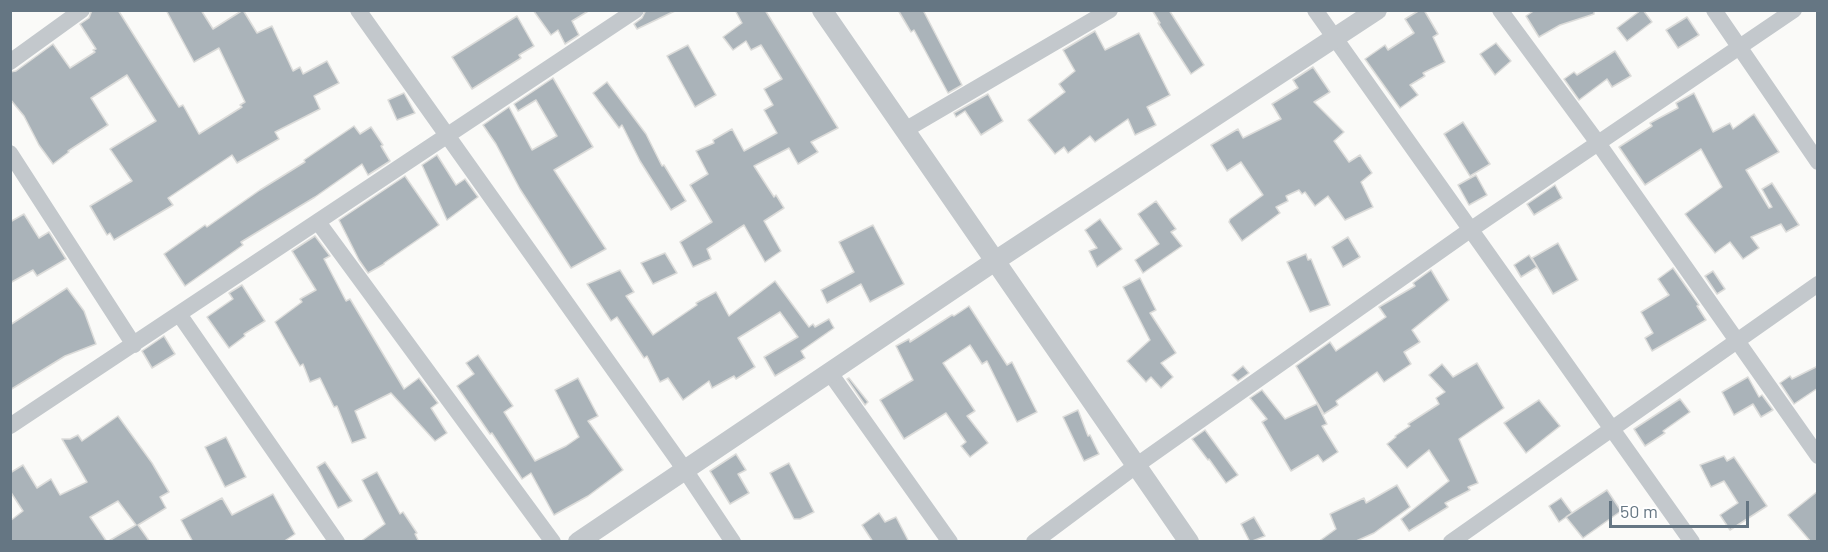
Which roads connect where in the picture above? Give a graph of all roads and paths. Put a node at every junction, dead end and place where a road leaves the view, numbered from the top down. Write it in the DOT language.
graph roads {
  1 [pos="82,10"];
  2 [pos="358,10"];
  3 [pos="636,10"];
  4 [pos="822,10"];
  5 [pos="1110,10"];
  6 [pos="1315,10"];
  7 [pos="1377,10"];
  8 [pos="1500,10"];
  9 [pos="1714,10"];
  10 [pos="1794,10"];
  11 [pos="1335,38"];
  12 [pos="1739,48"];
  13 [pos="10,62"];
  14 [pos="905,130"];
  15 [pos="447,136"];
  16 [pos="1598,143"];
  17 [pos="10,153"];
  18 [pos="1818,162"];
  19 [pos="318,222"];
  20 [pos="1470,230"];
  21 [pos="995,261"];
  22 [pos="1818,284"];
  23 [pos="179,314"];
  24 [pos="1736,341"];
  25 [pos="134,345"];
  26 [pos="830,373"];
  27 [pos="10,426"];
  28 [pos="1611,428"];
  29 [pos="1818,456"];
  30 [pos="1137,465"];
  31 [pos="685,470"];
  32 [pos="337,542"];
  33 [pos="553,542"];
  34 [pos="578,542"];
  35 [pos="733,542"];
  36 [pos="950,542"];
  37 [pos="1034,542"];
  38 [pos="1189,542"];
  39 [pos="1451,542"];
  40 [pos="1692,542"];
  1 -- 13 [label="street"];
  2 -- 15 [label="street"];
  3 -- 15 [label="street"];
  4 -- 14 [label="street"];
  5 -- 14 [label="street"];
  6 -- 11 [label="street"];
  7 -- 11 [label="street"];
  8 -- 16 [label="street"];
  9 -- 12 [label="street"];
  10 -- 12 [label="street"];
  11 -- 20 [label="street"];
  11 -- 21 [label="street"];
  12 -- 16 [label="street"];
  12 -- 18 [label="street"];
  14 -- 21 [label="street"];
  15 -- 19 [label="street"];
  15 -- 31 [label="street"];
  16 -- 20 [label="street"];
  16 -- 24 [label="street"];
  17 -- 25 [label="street"];
  19 -- 23 [label="street"];
  19 -- 33 [label="street"];
  20 -- 28 [label="street"];
  20 -- 30 [label="street"];
  21 -- 26 [label="street"];
  21 -- 30 [label="street"];
  22 -- 24 [label="street"];
  23 -- 25 [label="street"];
  23 -- 32 [label="street"];
  24 -- 28 [label="street"];
  24 -- 29 [label="street"];
  25 -- 27 [label="street"];
  26 -- 31 [label="street"];
  26 -- 36 [label="street"];
  28 -- 39 [label="street"];
  28 -- 40 [label="street"];
  30 -- 37 [label="street"];
  30 -- 38 [label="street"];
  31 -- 34 [label="street"];
  31 -- 35 [label="street"];
}
